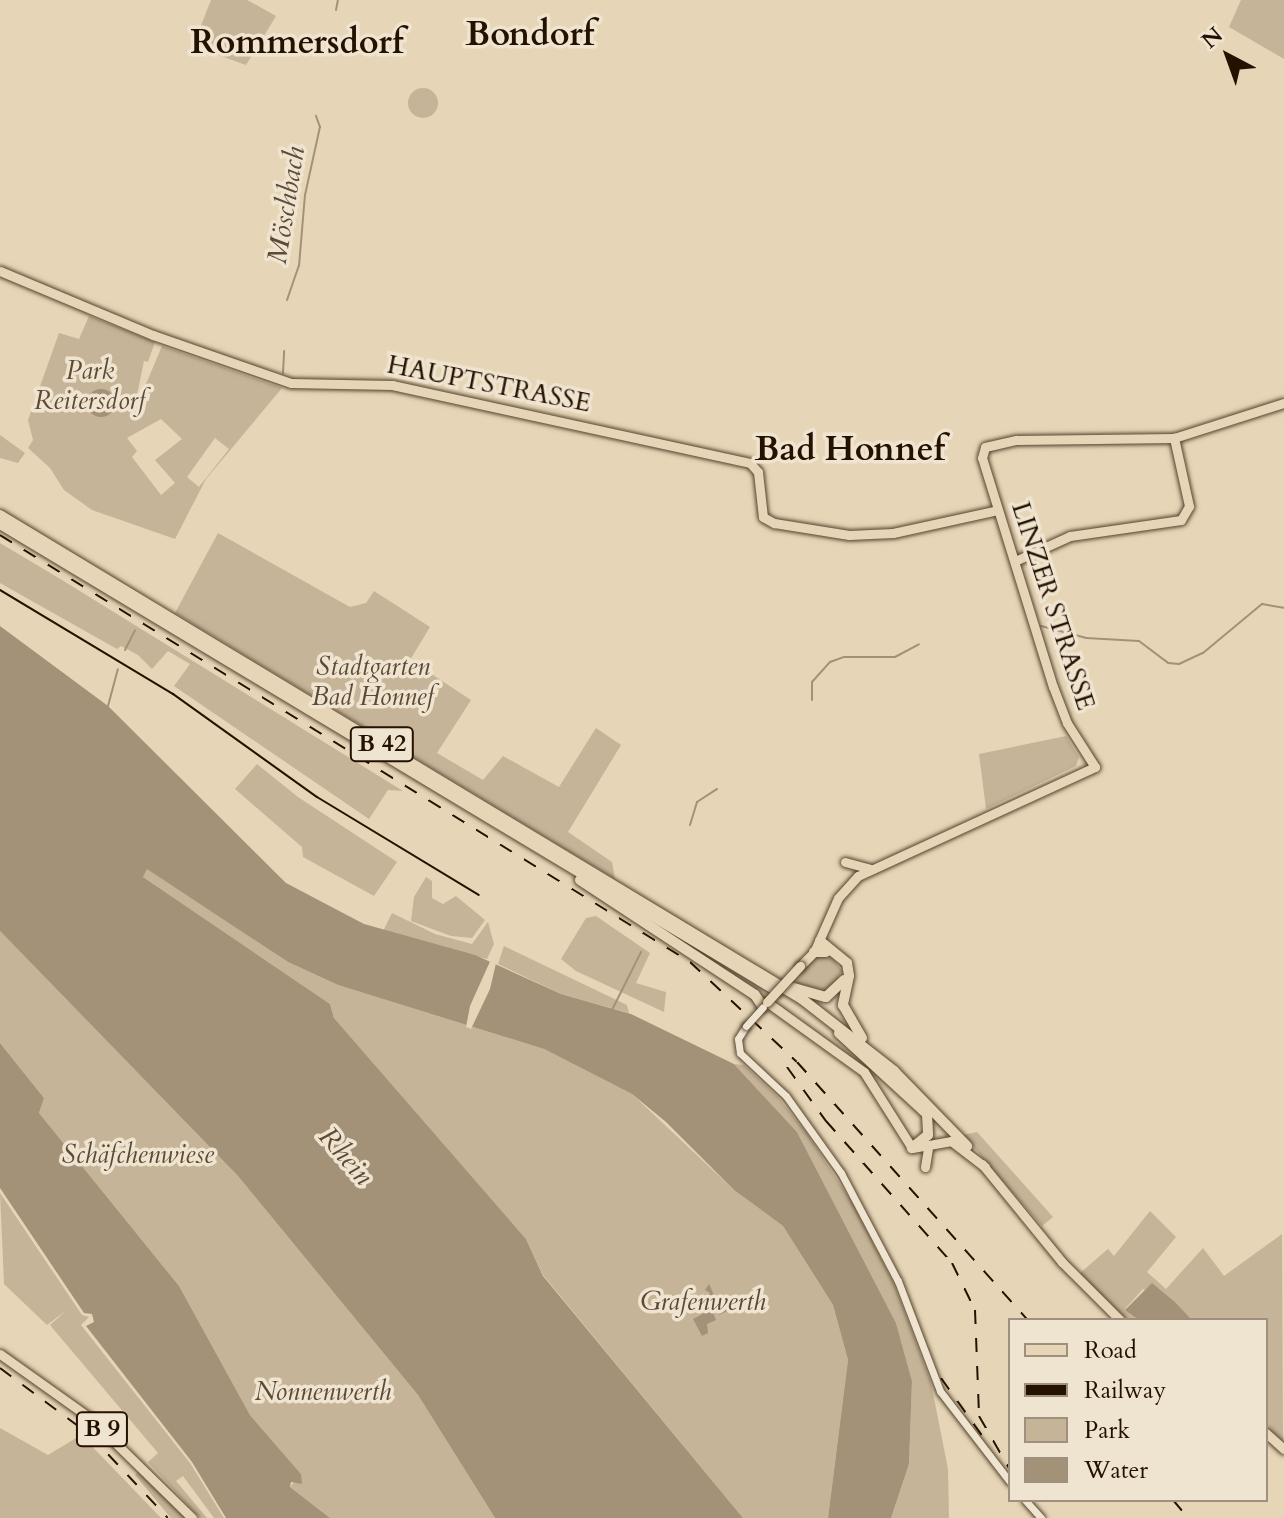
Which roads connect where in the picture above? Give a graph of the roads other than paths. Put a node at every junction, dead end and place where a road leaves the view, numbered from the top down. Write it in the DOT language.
graph roads {
  1 [pos="0,271"];
  2 [pos="1284,403"];
  3 [pos="1174,438"];
  4 [pos="998,510"];
  5 [pos="0,515"];
  6 [pos="0,524"];
  7 [pos="1015,561"];
  8 [pos="1084,750"];
  9 [pos="1077,773"];
  10 [pos="534,845"];
  11 [pos="845,862"];
  12 [pos="874,869"];
  13 [pos="820,941"];
  14 [pos="814,952"];
  15 [pos="826,952"];
  16 [pos="800,966"];
  17 [pos="763,974"];
  18 [pos="765,1004"];
  19 [pos="839,1033"];
  20 [pos="882,1061"];
  21 [pos="930,1145"];
  22 [pos="967,1146"];
  23 [pos="912,1148"];
  24 [pos="925,1167"];
  25 [pos="985,1167"];
  26 [pos="1118,1318"];
  27 [pos="0,1354"];
  28 [pos="1268,1435"];
  29 [pos="1284,1449"];
  30 [pos="1008,1479"];
  31 [pos="1027,1502"];
  32 [pos="192,1518"];
  33 [pos="1041,1518"];
  1 -- 4 [label="main road, HAUPTSTRASSE"];
  2 -- 3 [label="main road"];
  3 -- 4 [label="main road, LINZER STRASSE"];
  3 -- 7 [label="main road"];
  4 -- 7 [label="main road, LINZER STRASSE"];
  5 -- 17 [label="highway, B 42"];
  6 -- 10 [label="highway, B 42"];
  7 -- 8 [label="main road, LINZER STRASSE"];
  8 -- 9 [label="main road"];
  8 -- 9 [label="main road, LINZER STRASSE"];
  9 -- 12 [label="main road"];
  10 -- 18 [label="highway"];
  10 -- 19 [label="highway, B 42"];
  11 -- 12 [label="main road"];
  12 -- 13 [label="main road"];
  13 -- 14 [label="main road"];
  13 -- 15 [label="highway"];
  13 -- 16 [label="main road"];
  13 -- 20 [label="highway"];
  14 -- 15 [label="highway"];
  14 -- 16 [label="main road"];
  15 -- 17 [label="highway"];
  16 -- 18 [label="main road, bridge"];
  17 -- 20 [label="highway, B 42"];
  18 -- 23 [label="main road"];
  18 -- 30 [label="street, bridge"];
  19 -- 22 [label="highway, B 42"];
  19 -- 23 [label="highway"];
  20 -- 22 [label="highway, B 42"];
  21 -- 23 [label="main road"];
  21 -- 24 [label="main road"];
  21 -- 25 [label="main road"];
  22 -- 25 [label="main road, B 42"];
  25 -- 26 [label="main road, B 42"];
  27 -- 32 [label="main road, B 9"];
  28 -- 29 [label="main road"];
  31 -- 33 [label="street"];
}
